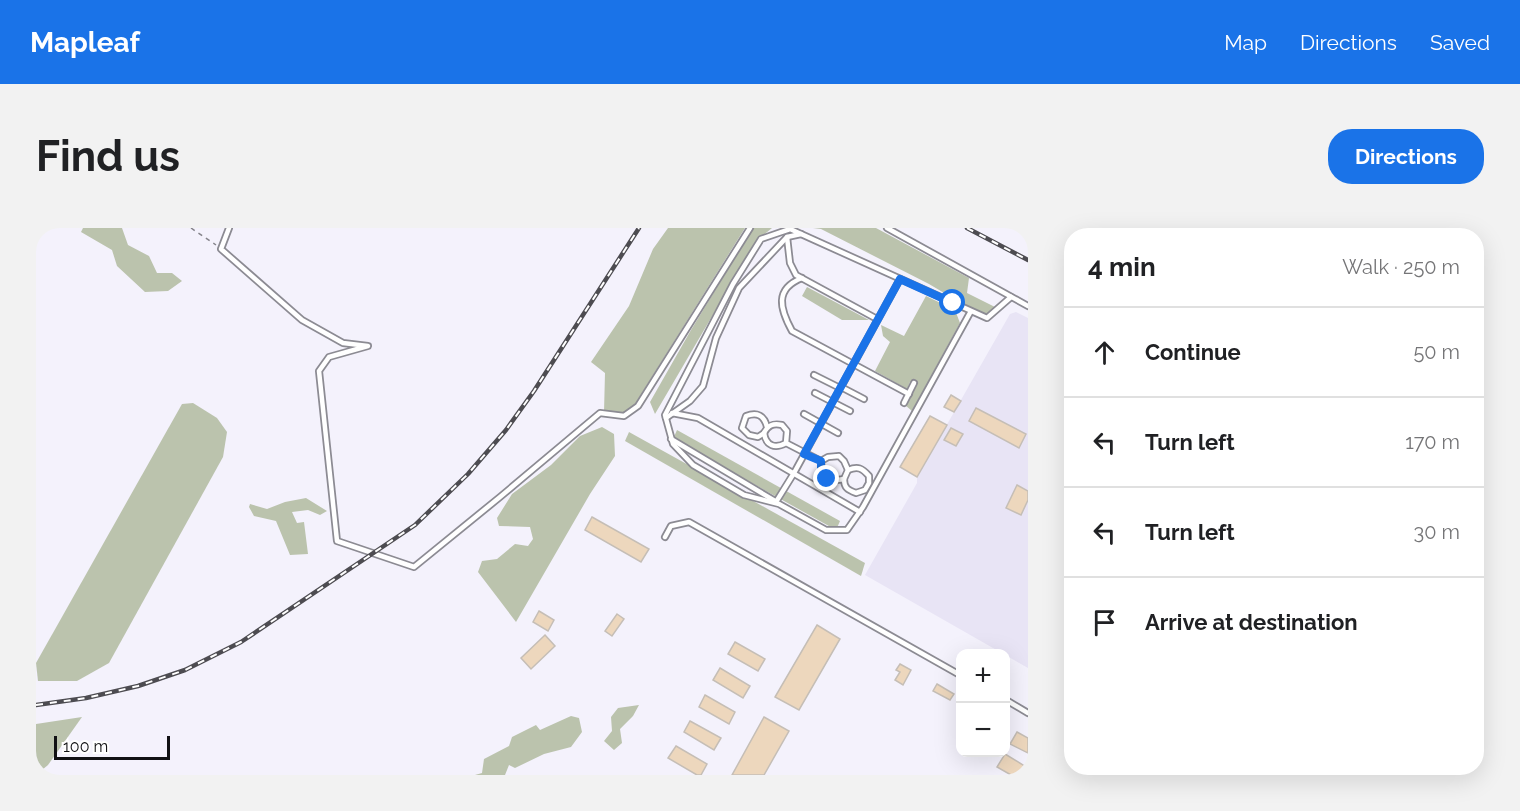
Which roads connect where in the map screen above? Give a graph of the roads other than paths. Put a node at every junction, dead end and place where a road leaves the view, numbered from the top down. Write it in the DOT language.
graph roads {
  1 [pos="229,228"];
  2 [pos="750,228"];
  3 [pos="887,228"];
  4 [pos="801,234"];
  5 [pos="787,237"];
  6 [pos="802,278"];
  7 [pos="900,279"];
  8 [pos="1011,297"];
  9 [pos="1028,306"];
  10 [pos="971,311"];
  11 [pos="877,319"];
  12 [pos="853,364"];
  13 [pos="814,375"];
  14 [pos="915,383"];
  15 [pos="840,388"];
  16 [pos="816,393"];
  17 [pos="909,394"];
  18 [pos="864,399"];
  19 [pos="833,402"];
  20 [pos="904,403"];
  21 [pos="850,411"];
  22 [pos="672,413"];
  23 [pos="804,414"];
  24 [pos="666,418"];
  25 [pos="821,423"];
  26 [pos="767,427"];
  27 [pos="764,433"];
  28 [pos="838,433"];
  29 [pos="671,440"];
  30 [pos="786,443"];
  31 [pos="804,454"];
  32 [pos="821,461"];
  33 [pos="848,470"];
  34 [pos="794,474"];
  35 [pos="844,478"];
  36 [pos="777,503"];
  37 [pos="860,512"];
  38 [pos="665,537"];
  39 [pos="956,673"];
  40 [pos="1010,703"];
  41 [pos="1028,713"];
  1 -- 2 [label="lane"];
  3 -- 8 [label="lane"];
  4 -- 5 [label="lane"];
  4 -- 7 [label="lane"];
  4 -- 24 [label="lane"];
  5 -- 6 [label="lane"];
  5 -- 22 [label="lane"];
  6 -- 11 [label="lane"];
  6 -- 12 [label="lane"];
  7 -- 10 [label="lane"];
  7 -- 11 [label="lane"];
  8 -- 9 [label="lane"];
  8 -- 10 [label="lane"];
  10 -- 37 [label="lane"];
  11 -- 12 [label="lane"];
  12 -- 15 [label="lane"];
  12 -- 17 [label="lane"];
  13 -- 15 [label="lane"];
  14 -- 17 [label="lane"];
  15 -- 18 [label="lane"];
  15 -- 19 [label="lane"];
  16 -- 19 [label="lane"];
  17 -- 20 [label="lane"];
  19 -- 21 [label="lane"];
  19 -- 25 [label="lane"];
  22 -- 24 [label="lane"];
  22 -- 34 [label="lane"];
  23 -- 25 [label="lane"];
  24 -- 29 [label="lane"];
  25 -- 28 [label="lane"];
  25 -- 31 [label="lane"];
  26 -- 27 [label="lane"];
  26 -- 27 [label="lane"];
  26 -- 30 [label="lane"];
  27 -- 30 [label="lane"];
  29 -- 36 [label="lane"];
  29 -- 36 [label="lane"];
  30 -- 31 [label="lane"];
  31 -- 32 [label="lane"];
  31 -- 34 [label="lane"];
  32 -- 33 [label="lane"];
  32 -- 35 [label="lane"];
  33 -- 35 [label="lane"];
  33 -- 35 [label="lane"];
  34 -- 36 [label="lane"];
  34 -- 37 [label="lane"];
  36 -- 37 [label="lane"];
  38 -- 39 [label="lane"];
  40 -- 41 [label="lane"];
}
